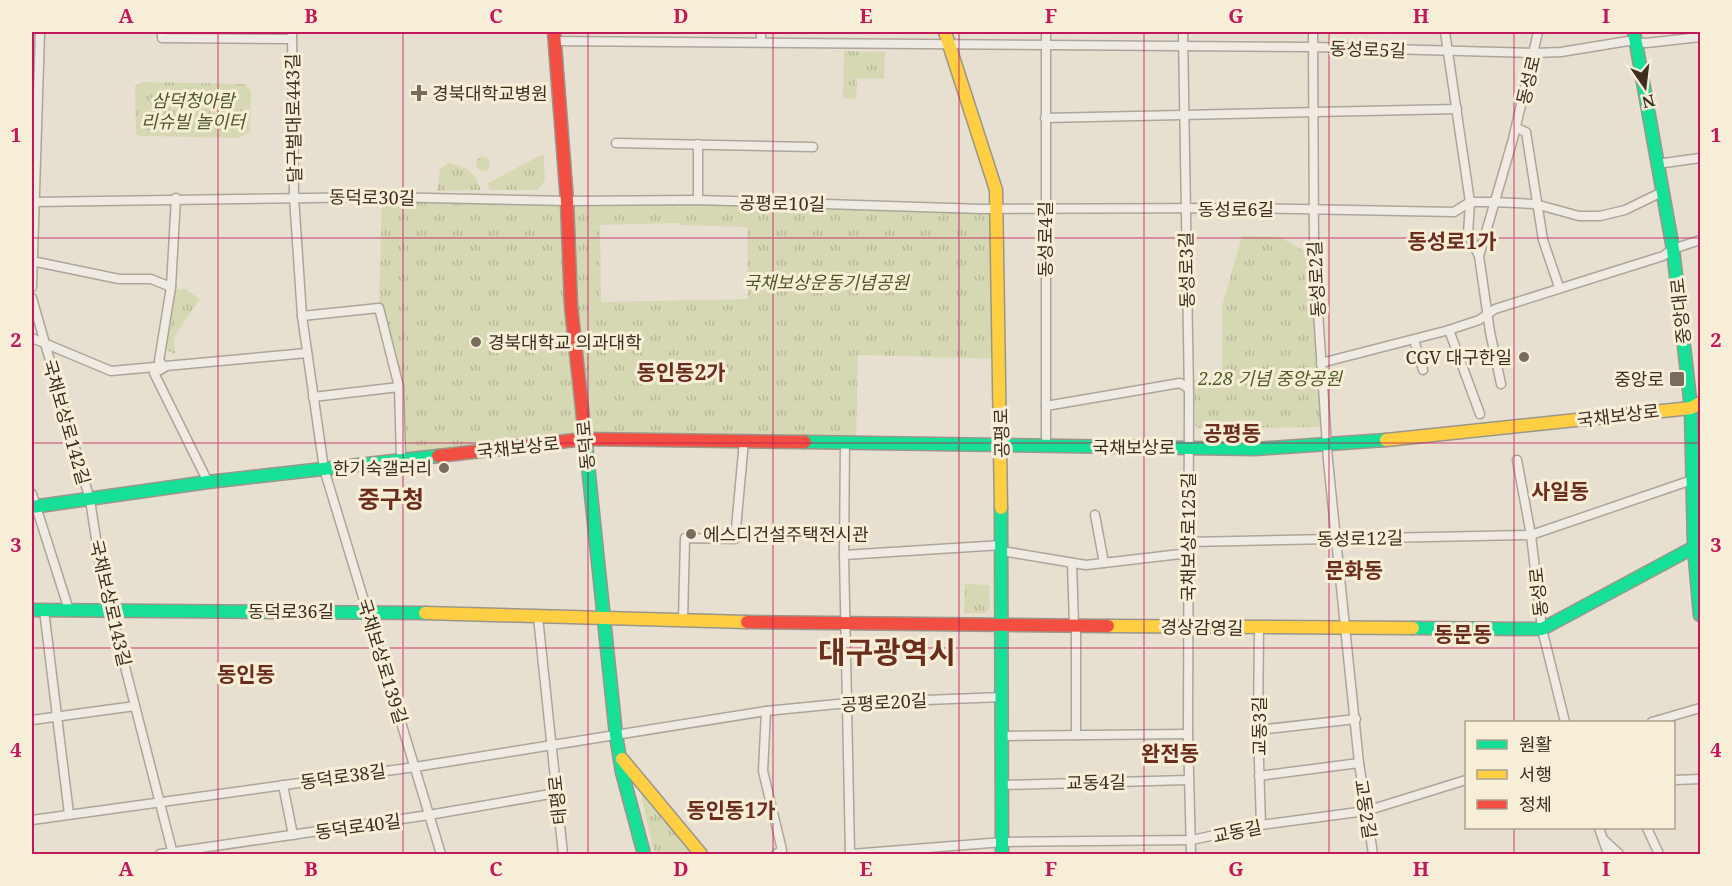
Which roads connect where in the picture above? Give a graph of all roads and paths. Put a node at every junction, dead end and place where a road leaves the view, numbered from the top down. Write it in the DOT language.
graph roads {
  1 [pos="37,32"];
  2 [pos="1046,32"];
  3 [pos="1183,32"];
  4 [pos="1313,32"];
  5 [pos="1445,32"];
  6 [pos="1538,32"];
  7 [pos="162,35"];
  8 [pos="292,35"];
  9 [pos="554,36"];
  10 [pos="761,36"];
  11 [pos="947,37"];
  12 [pos="1635,37"];
  13 [pos="1701,38"];
  14 [pos="1046,45"];
  15 [pos="1184,47"];
  16 [pos="1313,47"];
  17 [pos="1448,51"];
  18 [pos="1534,53"];
  19 [pos="35,88"];
  20 [pos="1457,109"];
  21 [pos="1313,112"];
  22 [pos="1185,115"];
  23 [pos="1045,118"];
  24 [pos="1516,128"];
  25 [pos="616,143"];
  26 [pos="698,144"];
  27 [pos="813,147"];
  28 [pos="1701,158"];
  29 [pos="1657,164"];
  30 [pos="1662,192"];
  31 [pos="294,196"];
  32 [pos="176,198"];
  33 [pos="698,200"];
  34 [pos="567,201"];
  35 [pos="33,202"];
  36 [pos="1470,202"];
  37 [pos="1493,202"];
  38 [pos="1535,204"];
  39 [pos="998,208"];
  40 [pos="1044,209"];
  41 [pos="1185,209"];
  42 [pos="1313,210"];
  43 [pos="1701,240"];
  44 [pos="1673,249"];
  45 [pos="1479,255"];
  46 [pos="32,261"];
  47 [pos="32,287"];
  48 [pos="171,287"];
  49 [pos="1559,287"];
  50 [pos="32,298"];
  51 [pos="1487,314"];
  52 [pos="302,316"];
  53 [pos="1449,330"];
  54 [pos="32,338"];
  55 [pos="1414,340"];
  56 [pos="45,344"];
  57 [pos="307,353"];
  58 [pos="1321,363"];
  59 [pos="165,367"];
  60 [pos="1423,370"];
  61 [pos="1501,384"];
  62 [pos="399,387"];
  63 [pos="1188,388"];
  64 [pos="313,397"];
  65 [pos="1046,406"];
  66 [pos="1696,406"];
  67 [pos="1480,414"];
  68 [pos="584,440"];
  69 [pos="744,441"];
  70 [pos="844,442"];
  71 [pos="1327,446"];
  72 [pos="1001,447"];
  73 [pos="1046,447"];
  74 [pos="1188,448"];
  75 [pos="401,460"];
  76 [pos="1517,460"];
  77 [pos="324,469"];
  78 [pos="1692,480"];
  79 [pos="208,482"];
  80 [pos="90,500"];
  81 [pos="33,502"];
  82 [pos="1095,515"];
  83 [pos="1531,535"];
  84 [pos="1336,539"];
  85 [pos="1189,542"];
  86 [pos="1697,545"];
  87 [pos="1002,548"];
  88 [pos="1189,553"];
  89 [pos="844,555"];
  90 [pos="1072,563"];
  91 [pos="1104,563"];
  92 [pos="38,610"];
  93 [pos="69,610"];
  94 [pos="111,610"];
  95 [pos="368,611"];
  96 [pos="1701,615"];
  97 [pos="538,617"];
  98 [pos="606,620"];
  99 [pos="683,620"];
  100 [pos="848,624"];
  101 [pos="1001,624"];
  102 [pos="1075,625"];
  103 [pos="1188,627"];
  104 [pos="1347,627"];
  105 [pos="1259,628"];
  106 [pos="1542,629"];
  107 [pos="1002,697"];
  108 [pos="848,703"];
  109 [pos="135,706"];
  110 [pos="1701,708"];
  111 [pos="766,711"];
  112 [pos="57,716"];
  113 [pos="1356,719"];
  114 [pos="32,720"];
  115 [pos="1565,721"];
  116 [pos="1659,721"];
  117 [pos="1258,730"];
  118 [pos="1188,734"];
  119 [pos="616,735"];
  120 [pos="1076,735"];
  121 [pos="1003,736"];
  122 [pos="551,745"];
  123 [pos="619,755"];
  124 [pos="1359,763"];
  125 [pos="415,767"];
  126 [pos="1259,776"];
  127 [pos="1701,779"];
  128 [pos="1188,780"];
  129 [pos="1675,780"];
  130 [pos="1465,781"];
  131 [pos="283,785"];
  132 [pos="1003,785"];
  133 [pos="556,793"];
  134 [pos="159,801"];
  135 [pos="1366,811"];
  136 [pos="69,814"];
  137 [pos="429,815"];
  138 [pos="32,820"];
  139 [pos="1261,825"];
  140 [pos="1599,829"];
  141 [pos="1647,829"];
  142 [pos="293,835"];
  143 [pos="1192,840"];
  144 [pos="1603,840"];
  145 [pos="1003,848"];
  146 [pos="779,852"];
  147 [pos="173,854"];
  148 [pos="851,854"];
  149 [pos="160,855"];
  150 [pos="441,855"];
  151 [pos="563,855"];
  152 [pos="644,855"];
  153 [pos="701,855"];
  154 [pos="1191,855"];
  155 [pos="1373,855"];
  156 [pos="1608,855"];
  157 [pos="1619,855"];
  158 [pos="1659,855"];
  1 -- 19 [label="street"];
  2 -- 14 [label="street, 동성로4길"];
  3 -- 15 [label="street, 동성로3길"];
  4 -- 16 [label="street, 동성로2길"];
  5 -- 17 [label="street"];
  6 -- 18 [label="street, 동성로"];
  7 -- 8 [label="street, 달구벌대로443길"];
  8 -- 31 [label="street, 달구벌대로443길"];
  9 -- 10 [label="street, 동성로5길"];
  9 -- 34 [label="main road, 동덕로"];
  10 -- 11 [label="street, 동성로5길"];
  11 -- 14 [label="street, 동성로5길"];
  11 -- 39 [label="main road, 공평로"];
  12 -- 13 [label="street"];
  12 -- 18 [label="street"];
  12 -- 29 [label="main road, 중앙대로"];
  14 -- 15 [label="street, 동성로5길"];
  14 -- 23 [label="street, 동성로4길"];
  15 -- 16 [label="street, 동성로5길"];
  15 -- 22 [label="street, 동성로3길"];
  16 -- 17 [label="street, 동성로5길"];
  16 -- 21 [label="street, 동성로2길"];
  17 -- 18 [label="street, 동성로5길"];
  17 -- 20 [label="street"];
  18 -- 24 [label="street, 동성로"];
  19 -- 35 [label="street"];
  20 -- 21 [label="street"];
  20 -- 36 [label="street"];
  21 -- 22 [label="street"];
  21 -- 42 [label="street, 동성로2길"];
  22 -- 23 [label="street"];
  22 -- 41 [label="street, 동성로3길"];
  23 -- 40 [label="street, 동성로4길"];
  24 -- 37 [label="street, 동성로"];
  24 -- 38 [label="street, 동성로"];
  25 -- 26 [label="street"];
  26 -- 27 [label="street"];
  26 -- 33 [label="street"];
  28 -- 29 [label="street"];
  29 -- 30 [label="main road, 중앙대로"];
  30 -- 38 [label="street"];
  30 -- 44 [label="main road, 중앙대로"];
  31 -- 32 [label="street, 동덕로30길"];
  31 -- 34 [label="street, 동덕로30길"];
  31 -- 52 [label="street, 달구벌대로443길"];
  32 -- 35 [label="street, 동덕로30길"];
  32 -- 48 [label="street"];
  33 -- 34 [label="street, 공평로10길"];
  33 -- 39 [label="street, 공평로10길"];
  34 -- 68 [label="main road, 동덕로"];
  35 -- 46 [label="street"];
  36 -- 37 [label="street, 동성로6길"];
  36 -- 42 [label="street, 동성로6길"];
  36 -- 45 [label="street, 동성로"];
  37 -- 38 [label="street"];
  37 -- 45 [label="street, 동성로"];
  38 -- 49 [label="street, 동성로"];
  39 -- 40 [label="street, 동성로6길"];
  39 -- 72 [label="main road, 공평로"];
  40 -- 41 [label="street, 동성로6길"];
  40 -- 65 [label="street, 동성로4길"];
  41 -- 42 [label="street, 동성로6길"];
  41 -- 63 [label="street, 동성로3길"];
  42 -- 58 [label="street, 동성로2길"];
  43 -- 44 [label="street"];
  44 -- 49 [label="street, 중앙대로"];
  44 -- 66 [label="main road, 중앙대로"];
  45 -- 51 [label="street, 동성로"];
  46 -- 47 [label="street"];
  46 -- 48 [label="street"];
  48 -- 59 [label="street"];
  49 -- 51 [label="street, 중앙대로"];
  50 -- 56 [label="street, 국채보상로142길"];
  51 -- 53 [label="street"];
  51 -- 61 [label="street, 동성로"];
  52 -- 57 [label="street, 국채보상로139길"];
  52 -- 62 [label="street"];
  53 -- 55 [label="street"];
  53 -- 67 [label="street"];
  54 -- 56 [label="street, 국채보상로142길"];
  55 -- 58 [label="street"];
  55 -- 60 [label="street"];
  56 -- 59 [label="street, 국채보상로142길"];
  56 -- 80 [label="street, 국채보상로142길"];
  57 -- 59 [label="street, 국채보상로142길"];
  57 -- 64 [label="street, 국채보상로139길"];
  58 -- 71 [label="street, 동성로2길"];
  59 -- 79 [label="street"];
  62 -- 64 [label="street"];
  62 -- 75 [label="street"];
  63 -- 65 [label="street"];
  63 -- 74 [label="street, 동성로3길"];
  64 -- 77 [label="street, 국채보상로139길"];
  65 -- 73 [label="street, 동성로4길"];
  66 -- 71 [label="main road, 국채보상로"];
  66 -- 78 [label="main road, 중앙대로"];
  68 -- 69 [label="main road, 국채보상로"];
  68 -- 75 [label="main road, 국채보상로"];
  68 -- 98 [label="main road, 동덕로"];
  69 -- 70 [label="main road, 국채보상로"];
  69 -- 99 [label="street"];
  70 -- 72 [label="main road, 국채보상로"];
  70 -- 89 [label="street"];
  71 -- 74 [label="main road, 국채보상로"];
  71 -- 84 [label="street, 동성로2길"];
  72 -- 73 [label="main road, 국채보상로"];
  72 -- 87 [label="main road, 공평로"];
  73 -- 74 [label="main road, 국채보상로"];
  74 -- 85 [label="street, 국채보상로125길"];
  75 -- 77 [label="main road, 국채보상로"];
  76 -- 83 [label="street, 동성로"];
  77 -- 79 [label="main road, 국채보상로"];
  77 -- 95 [label="street, 국채보상로139길"];
  78 -- 83 [label="street"];
  78 -- 86 [label="main road, 중앙대로"];
  79 -- 80 [label="main road, 국채보상로"];
  80 -- 81 [label="main road, 국채보상로"];
  80 -- 94 [label="street, 국채보상로143길"];
  81 -- 93 [label="street, 국채보상로"];
  82 -- 91 [label="street"];
  83 -- 84 [label="street, 동성로12길"];
  83 -- 106 [label="street, 동성로"];
  84 -- 85 [label="street, 동성로12길"];
  84 -- 104 [label="street, 교동2길"];
  85 -- 88 [label="street, 국채보상로125길"];
  86 -- 96 [label="main road, 중앙대로"];
  86 -- 106 [label="main road, 경상감영길"];
  87 -- 89 [label="street"];
  87 -- 90 [label="street"];
  87 -- 101 [label="main road, 공평로"];
  88 -- 91 [label="street"];
  88 -- 103 [label="street, 국채보상로125길"];
  89 -- 100 [label="street"];
  90 -- 91 [label="street"];
  90 -- 102 [label="street"];
  92 -- 93 [label="main road, 동덕로36길"];
  92 -- 112 [label="street, 동덕로36길"];
  93 -- 94 [label="main road, 동덕로36길"];
  94 -- 95 [label="main road, 동덕로36길"];
  94 -- 109 [label="street, 국채보상로143길"];
  95 -- 97 [label="main road, 동덕로36길"];
  95 -- 125 [label="street, 국채보상로139길"];
  97 -- 98 [label="main road, 동덕로36길"];
  97 -- 122 [label="street"];
  98 -- 99 [label="main road, 경상감영길"];
  98 -- 119 [label="main road, 동덕로"];
  99 -- 100 [label="main road, 경상감영길"];
  100 -- 101 [label="main road, 경상감영길"];
  100 -- 108 [label="street"];
  101 -- 102 [label="main road, 경상감영길"];
  101 -- 107 [label="main road, 공평로"];
  102 -- 103 [label="main road, 경상감영길"];
  102 -- 120 [label="street"];
  103 -- 105 [label="main road, 경상감영길"];
  103 -- 118 [label="street"];
  104 -- 105 [label="main road, 경상감영길"];
  104 -- 106 [label="main road, 경상감영길"];
  104 -- 113 [label="street, 교동2길"];
  105 -- 117 [label="street, 교동3길"];
  106 -- 115 [label="street, 동성로"];
  107 -- 108 [label="street, 공평로20길"];
  107 -- 121 [label="main road, 공평로"];
  108 -- 111 [label="street, 공평로20길"];
  108 -- 148 [label="street"];
  109 -- 112 [label="street"];
  109 -- 134 [label="street, 국채보상로143길"];
  110 -- 116 [label="street"];
  111 -- 119 [label="street, 공평로20길"];
  111 -- 146 [label="street"];
  112 -- 114 [label="street"];
  112 -- 136 [label="street"];
  113 -- 117 [label="street"];
  113 -- 124 [label="street, 교동2길"];
  117 -- 126 [label="street, 교동3길"];
  118 -- 120 [label="street"];
  118 -- 128 [label="street"];
  119 -- 122 [label="street, 동덕로38길"];
  119 -- 123 [label="main road, 동덕로"];
  120 -- 121 [label="street"];
  121 -- 132 [label="main road, 공평로"];
  122 -- 125 [label="street, 동덕로38길"];
  122 -- 133 [label="street, 태평로"];
  123 -- 152 [label="main road, 동덕로"];
  123 -- 153 [label="main road"];
  124 -- 126 [label="street, 교동2길"];
  124 -- 135 [label="street, 교동2길"];
  125 -- 131 [label="street, 동덕로38길"];
  125 -- 137 [label="street, 국채보상로139길"];
  126 -- 139 [label="street, 교동3길"];
  127 -- 129 [label="street"];
  128 -- 132 [label="street, 교동4길"];
  128 -- 143 [label="street"];
  130 -- 135 [label="street, 교동길"];
  131 -- 134 [label="street, 동덕로38길"];
  131 -- 142 [label="street"];
  132 -- 145 [label="main road, 공평로"];
  133 -- 137 [label="street, 동덕로40길"];
  133 -- 151 [label="street, 태평로"];
  134 -- 136 [label="street, 동덕로38길"];
  134 -- 147 [label="street, 국채보상로143길"];
  135 -- 139 [label="street, 교동길"];
  135 -- 155 [label="street, 교동2길"];
  136 -- 138 [label="street, 동덕로38길"];
  137 -- 142 [label="street, 동덕로40길"];
  137 -- 150 [label="street, 국채보상로139길"];
  139 -- 143 [label="street, 교동길"];
  140 -- 144 [label="street"];
  141 -- 158 [label="street"];
  142 -- 147 [label="street, 동덕로40길"];
  143 -- 145 [label="street, 교동길"];
  143 -- 154 [label="street"];
  144 -- 156 [label="street"];
  144 -- 157 [label="street"];
  145 -- 148 [label="street"];
  147 -- 149 [label="street, 동덕로40길"];
}
